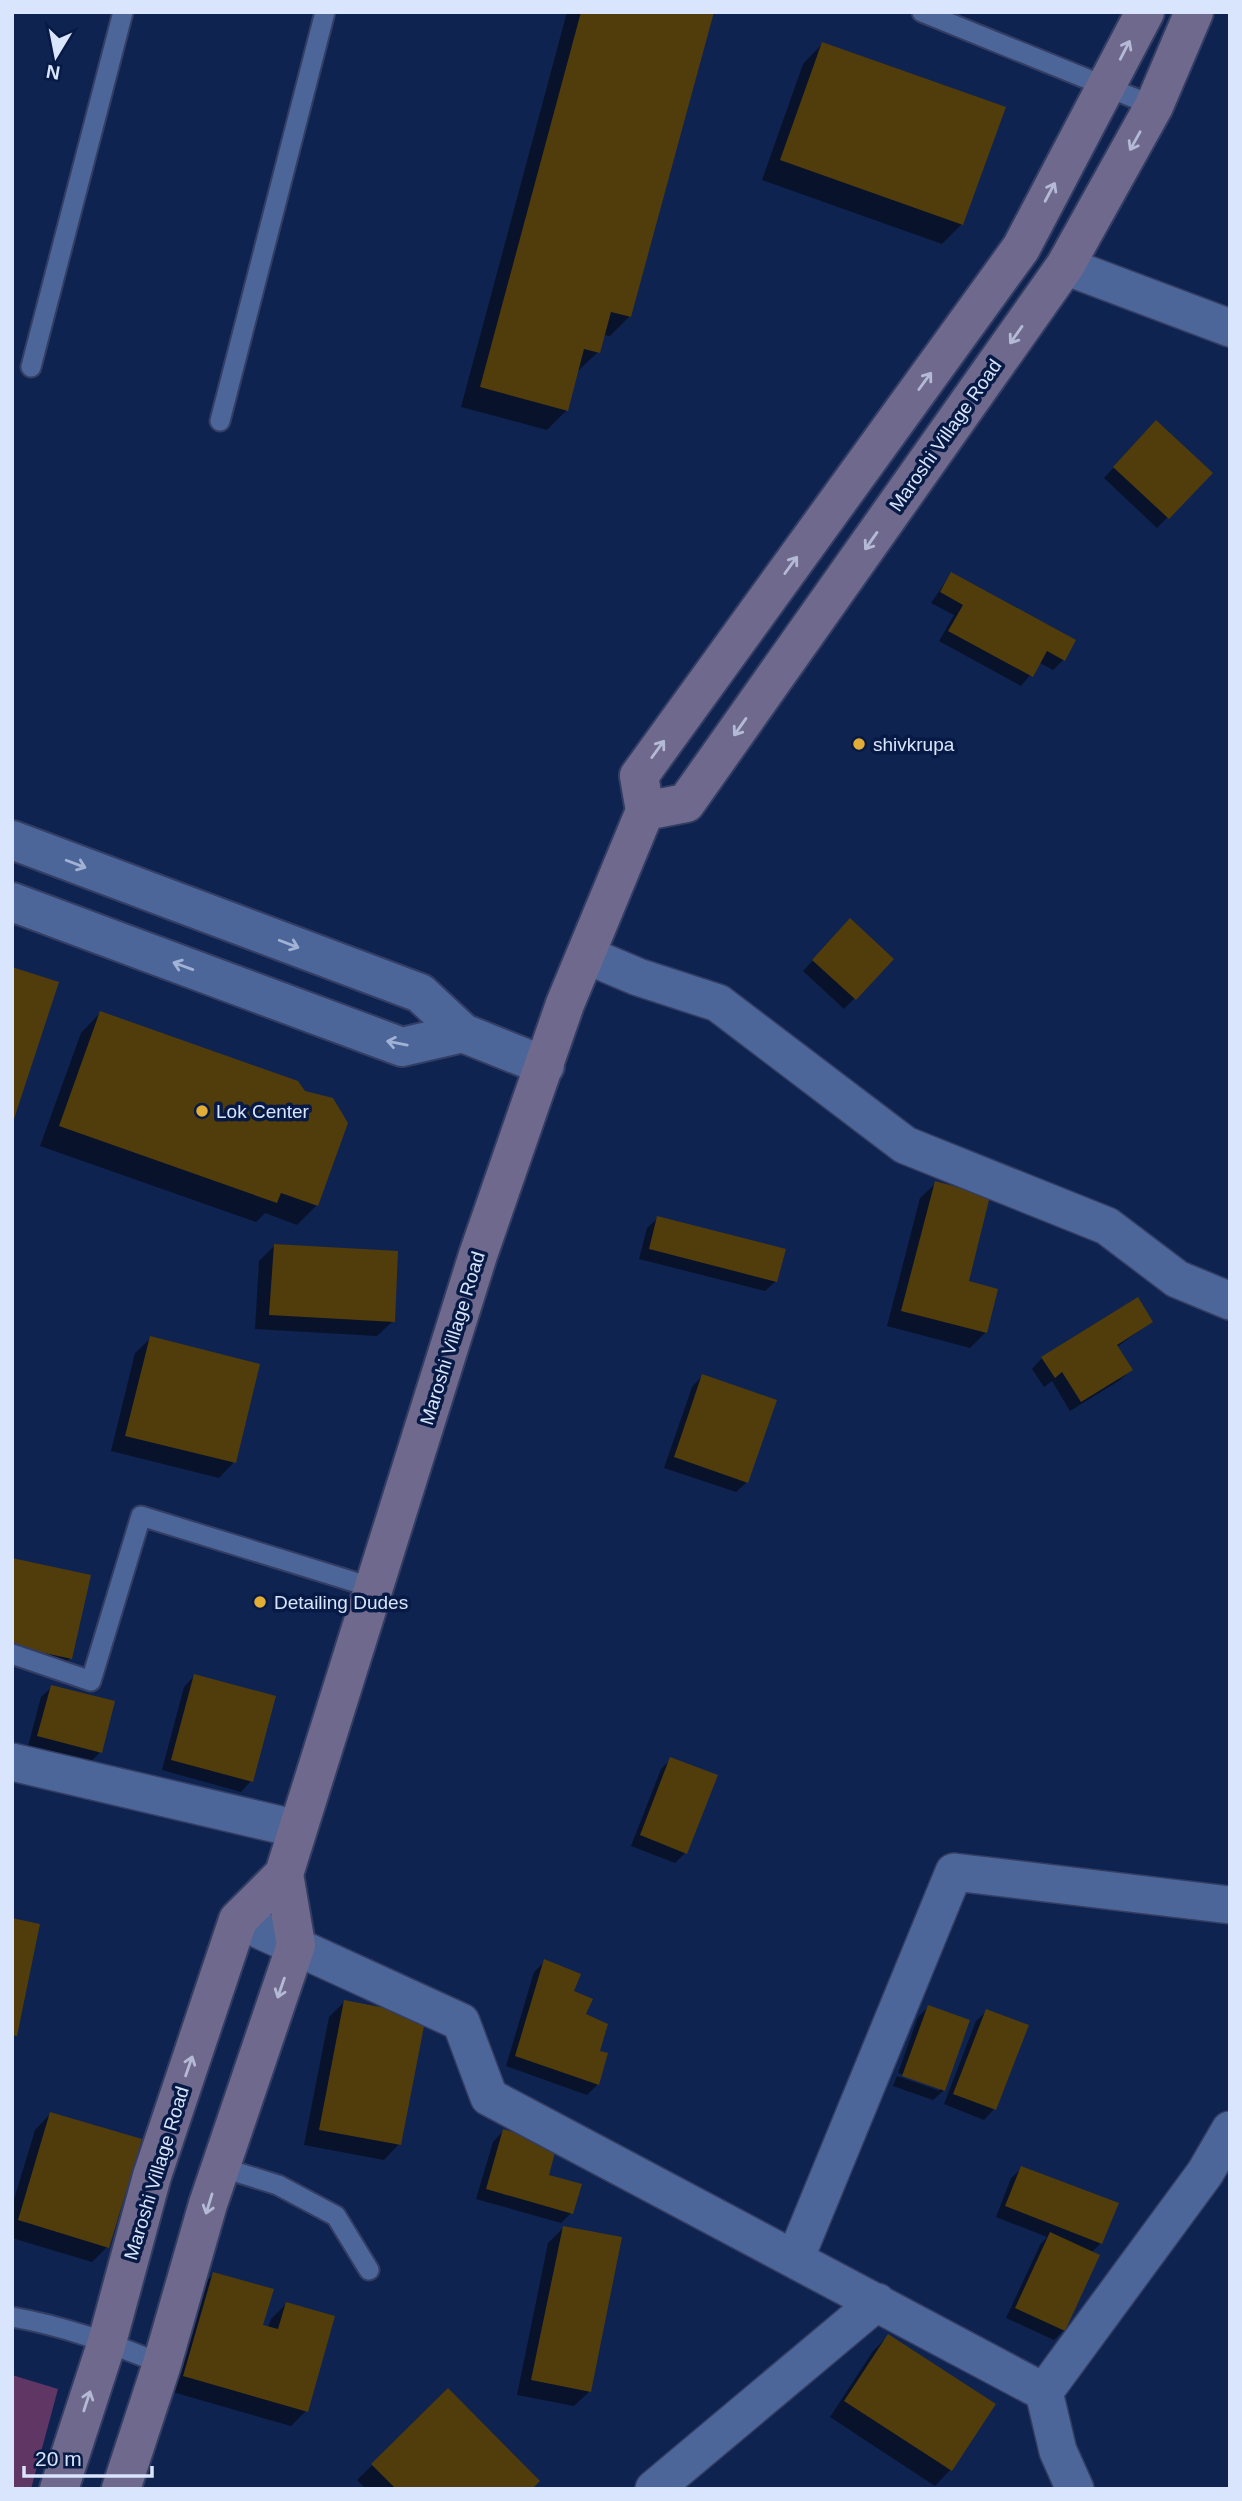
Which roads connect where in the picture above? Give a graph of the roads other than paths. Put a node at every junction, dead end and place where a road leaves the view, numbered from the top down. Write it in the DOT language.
graph roads {
  1 [pos="122,12"];
  2 [pos="325,12"];
  3 [pos="922,12"];
  4 [pos="1144,12"];
  5 [pos="1189,14"];
  6 [pos="1106,87"];
  7 [pos="1154,106"];
  8 [pos="1065,266"];
  9 [pos="1230,328"];
  10 [pos="31,367"];
  11 [pos="220,421"];
  12 [pos="645,811"];
  13 [pos="12,840"];
  14 [pos="12,902"];
  15 [pos="586,955"];
  16 [pos="463,1033"];
  17 [pos="545,1066"];
  18 [pos="1230,1301"];
  19 [pos="374,1588"];
  20 [pos="12,1654"];
  21 [pos="12,1762"];
  22 [pos="298,1829"];
  23 [pos="284,1874"];
  24 [pos="1230,1905"];
  25 [pos="238,1920"];
  26 [pos="296,1945"];
  27 [pos="1230,2130"];
  28 [pos="220,2167"];
  29 [pos="795,2259"];
  30 [pos="369,2270"];
  31 [pos="877,2302"];
  32 [pos="12,2317"];
  33 [pos="107,2342"];
  34 [pos="162,2364"];
  35 [pos="1044,2392"];
  36 [pos="59,2489"];
  37 [pos="121,2489"];
  38 [pos="654,2489"];
  39 [pos="1075,2489"];
  1 -- 10 [label="lane"];
  2 -- 11 [label="lane"];
  3 -- 6 [label="lane"];
  6 -- 4 [label="main road, one-way"];
  5 -- 7 [label="main road, Maroshi Village Road"];
  6 -- 7 [label="lane"];
  12 -- 6 [label="main road, one-way"];
  7 -- 8 [label="main road, Maroshi Village Road, one-way"];
  8 -- 9 [label="street"];
  8 -- 12 [label="main road, Maroshi Village Road, one-way"];
  12 -- 15 [label="main road, Maroshi Village Road"];
  13 -- 16 [label="street, one-way"];
  16 -- 14 [label="street, one-way"];
  15 -- 17 [label="main road, Maroshi Village Road"];
  15 -- 18 [label="street"];
  16 -- 17 [label="street"];
  17 -- 19 [label="main road, Maroshi Village Road"];
  19 -- 20 [label="lane"];
  19 -- 22 [label="main road, Maroshi Village Road"];
  21 -- 22 [label="street"];
  22 -- 23 [label="main road, Maroshi Village Road"];
  23 -- 25 [label="main road, Maroshi Village Road"];
  23 -- 26 [label="main road, Maroshi Village Road"];
  24 -- 29 [label="street"];
  25 -- 26 [label="street"];
  33 -- 25 [label="main road, Maroshi Village Road, one-way"];
  26 -- 28 [label="main road, Maroshi Village Road, one-way"];
  26 -- 29 [label="street"];
  27 -- 35 [label="street"];
  28 -- 30 [label="lane"];
  28 -- 34 [label="main road, Maroshi Village Road, one-way"];
  29 -- 31 [label="street"];
  31 -- 35 [label="street"];
  31 -- 38 [label="street"];
  32 -- 33 [label="lane"];
  33 -- 34 [label="lane"];
  36 -- 33 [label="main road, Maroshi Village Road, one-way"];
  34 -- 37 [label="main road, Maroshi Village Road"];
  35 -- 39 [label="street"];
}
